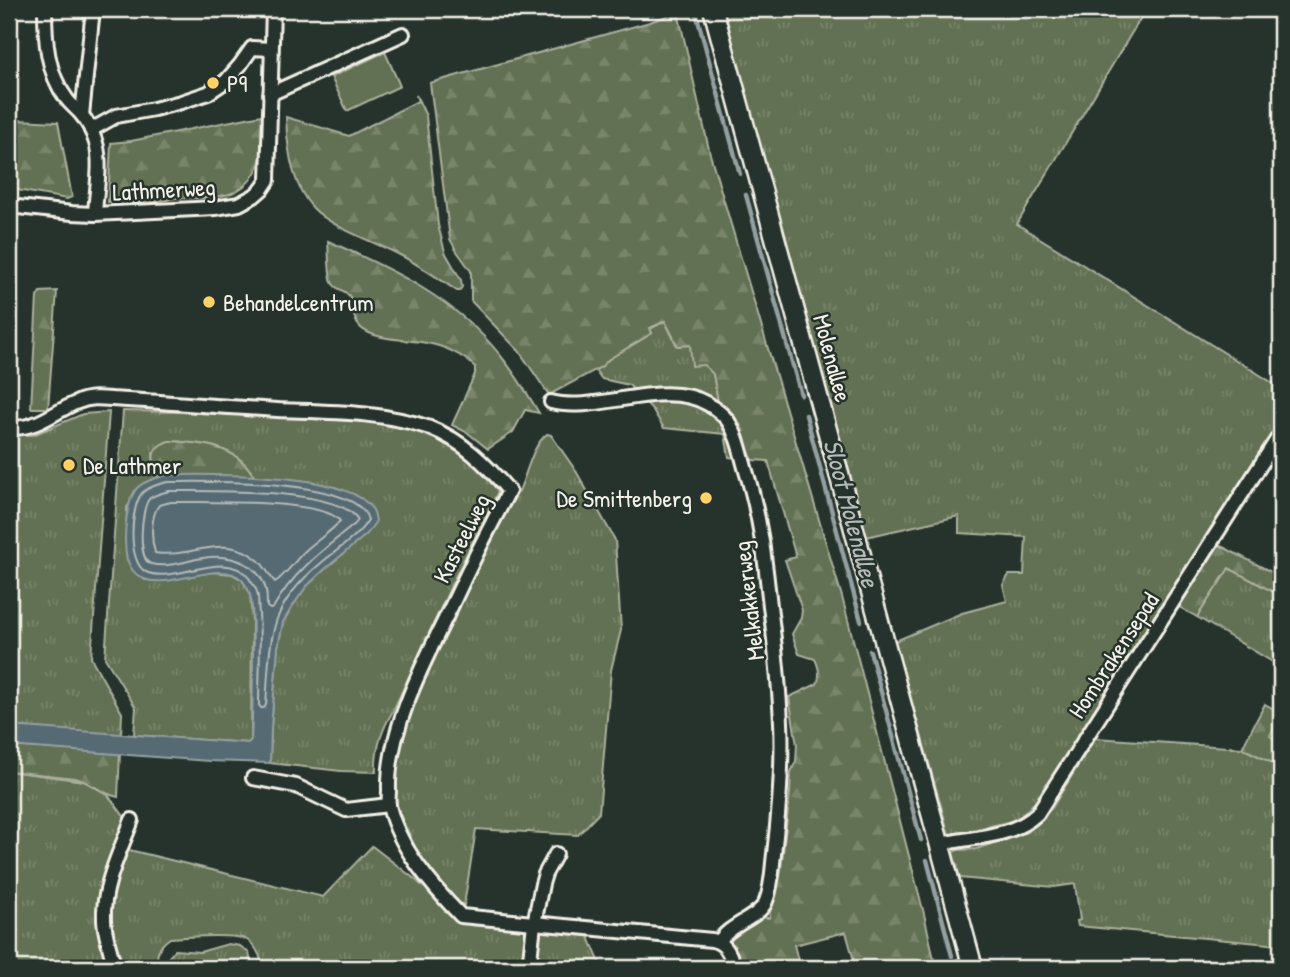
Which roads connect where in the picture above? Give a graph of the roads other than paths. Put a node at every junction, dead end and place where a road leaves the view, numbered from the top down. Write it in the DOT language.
graph roads {
  1 [pos="45,9"];
  2 [pos="93,9"];
  3 [pos="273,9"];
  4 [pos="713,9"];
  5 [pos="403,34"];
  6 [pos="271,49"];
  7 [pos="270,94"];
  8 [pos="82,115"];
  9 [pos="90,130"];
  10 [pos="9,206"];
  11 [pos="95,214"];
  12 [pos="551,402"];
  13 [pos="9,428"];
  14 [pos="1281,433"];
  15 [pos="253,778"];
  16 [pos="389,805"];
  17 [pos="132,820"];
  18 [pos="940,844"];
  19 [pos="556,854"];
  20 [pos="534,924"];
  21 [pos="715,941"];
  22 [pos="967,967"];
  23 [pos="115,968"];
  24 [pos="529,968"];
  25 [pos="735,968"];
  1 -- 8 [label="street, Lathmerweg"];
  2 -- 8 [label="street"];
  3 -- 6 [label="street"];
  4 -- 18 [label="main road, Molenallee"];
  5 -- 7 [label="street"];
  6 -- 7 [label="street"];
  6 -- 9 [label="street"];
  7 -- 11 [label="street, Lathmerweg"];
  8 -- 9 [label="street, Lathmerweg"];
  9 -- 11 [label="street, Lathmerweg"];
  10 -- 11 [label="street, Lathmerweg"];
  12 -- 21 [label="street, Melkakkerweg"];
  13 -- 16 [label="street, Kasteelweg"];
  14 -- 18 [label="street, Hombrakensepad"];
  15 -- 16 [label="street"];
  16 -- 20 [label="street, Kasteelweg"];
  17 -- 23 [label="street"];
  18 -- 22 [label="main road, Molenallee"];
  19 -- 20 [label="street"];
  20 -- 21 [label="street"];
  20 -- 24 [label="street"];
  21 -- 25 [label="street"];
}
